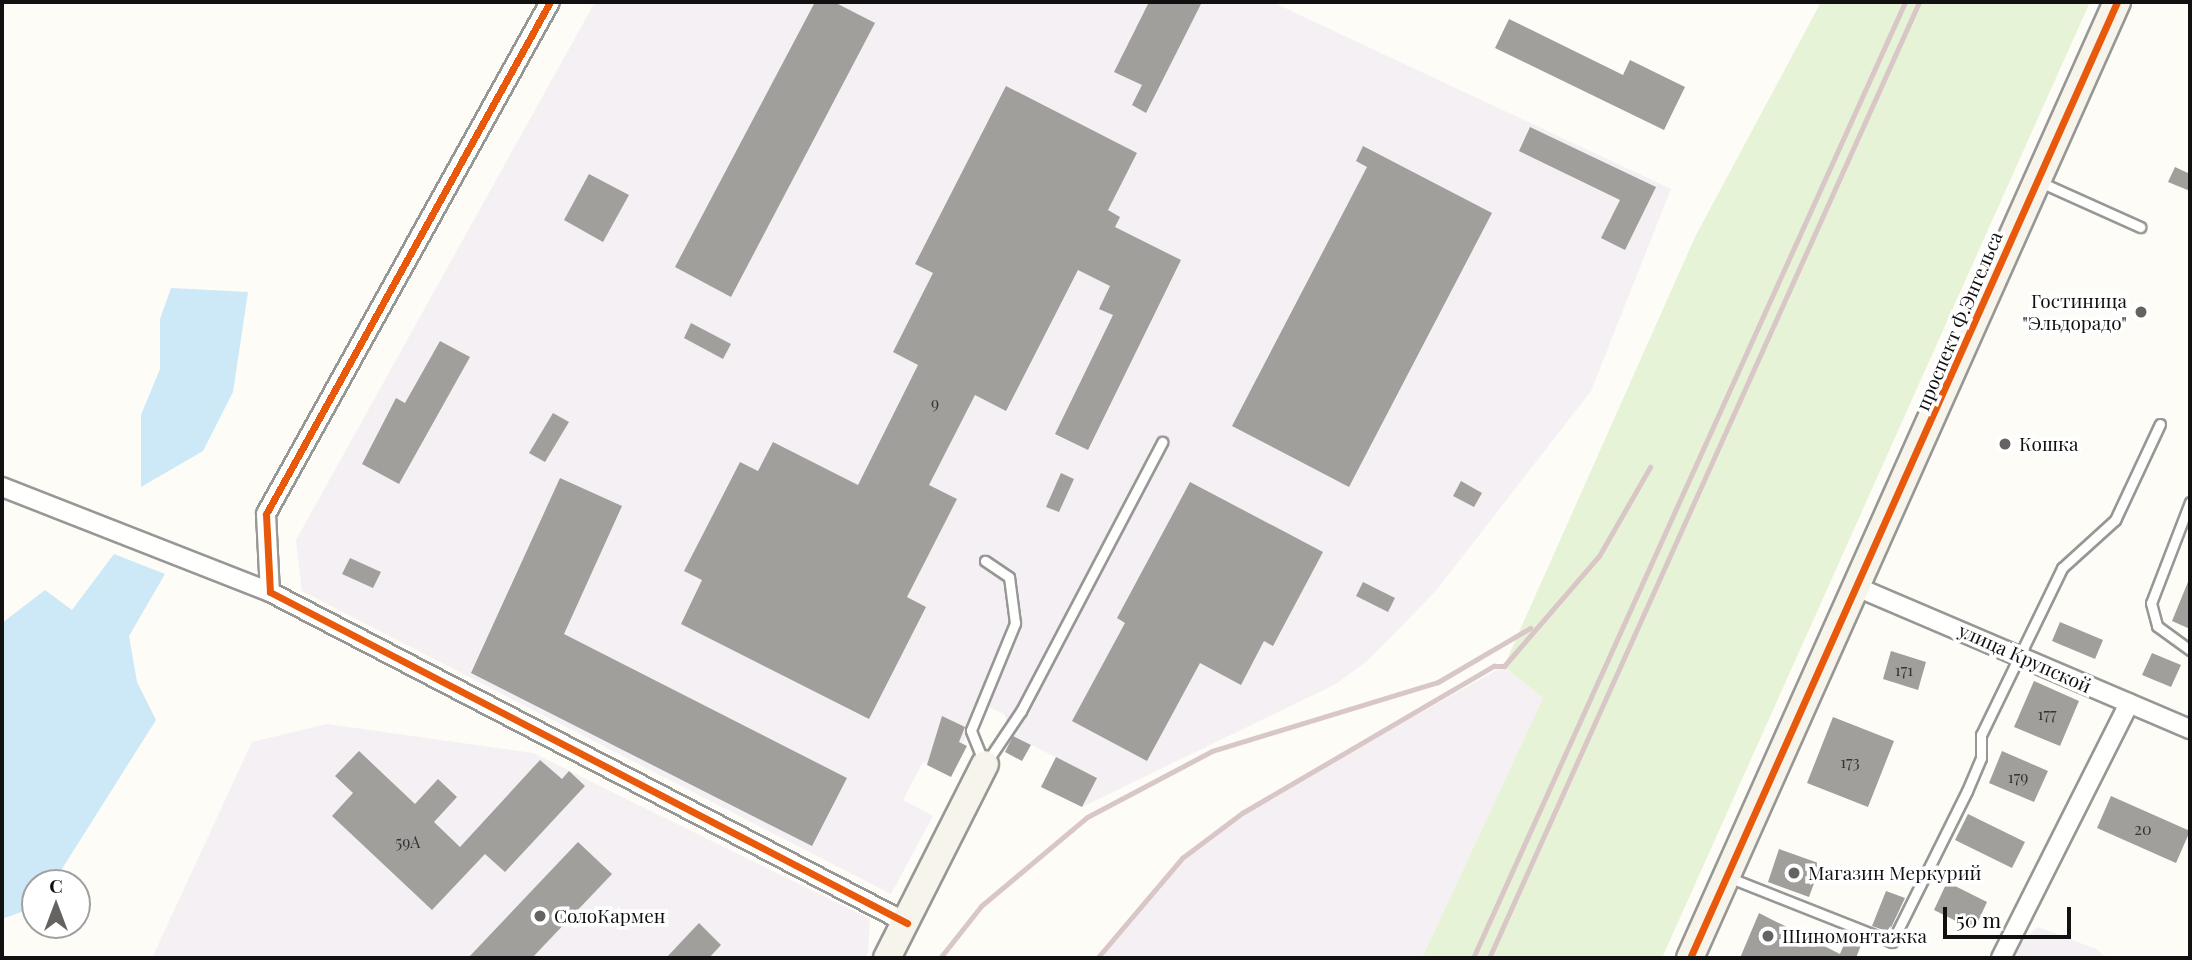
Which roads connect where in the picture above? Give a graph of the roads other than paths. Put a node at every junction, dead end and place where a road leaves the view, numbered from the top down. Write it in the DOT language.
graph roads {
  1 [pos="550,2"];
  2 [pos="2117,2"];
  3 [pos="2036,181"];
  4 [pos="2140,227"];
  5 [pos="2160,424"];
  6 [pos="1161,442"];
  7 [pos="2,487"];
  8 [pos="2190,502"];
  9 [pos="985,561"];
  10 [pos="1859,588"];
  11 [pos="270,592"];
  12 [pos="2190,650"];
  13 [pos="2019,658"];
  14 [pos="2129,703"];
  15 [pos="2189,724"];
  16 [pos="985,764"];
  17 [pos="1727,877"];
  18 [pos="907,923"];
  19 [pos="887,958"];
  20 [pos="1690,958"];
  21 [pos="2001,958"];
  1 -- 11 [label="street"];
  2 -- 3 [label="street, проспект Ф.Энгельса"];
  3 -- 4 [label="lane"];
  3 -- 10 [label="street, проспект Ф.Энгельса"];
  5 -- 13 [label="lane"];
  6 -- 16 [label="lane"];
  7 -- 11 [label="street"];
  8 -- 12 [label="lane"];
  9 -- 16 [label="lane"];
  10 -- 13 [label="street, улица Крупской"];
  10 -- 17 [label="street, проспект Ф.Энгельса"];
  11 -- 18 [label="street"];
  13 -- 14 [label="street, улица Крупской"];
  13 -- 17 [label="lane"];
  14 -- 15 [label="street, улица Крупской"];
  14 -- 21 [label="street"];
  16 -- 18 [label="street"];
  17 -- 20 [label="street, проспект Ф.Энгельса"];
  18 -- 19 [label="street"];
}
